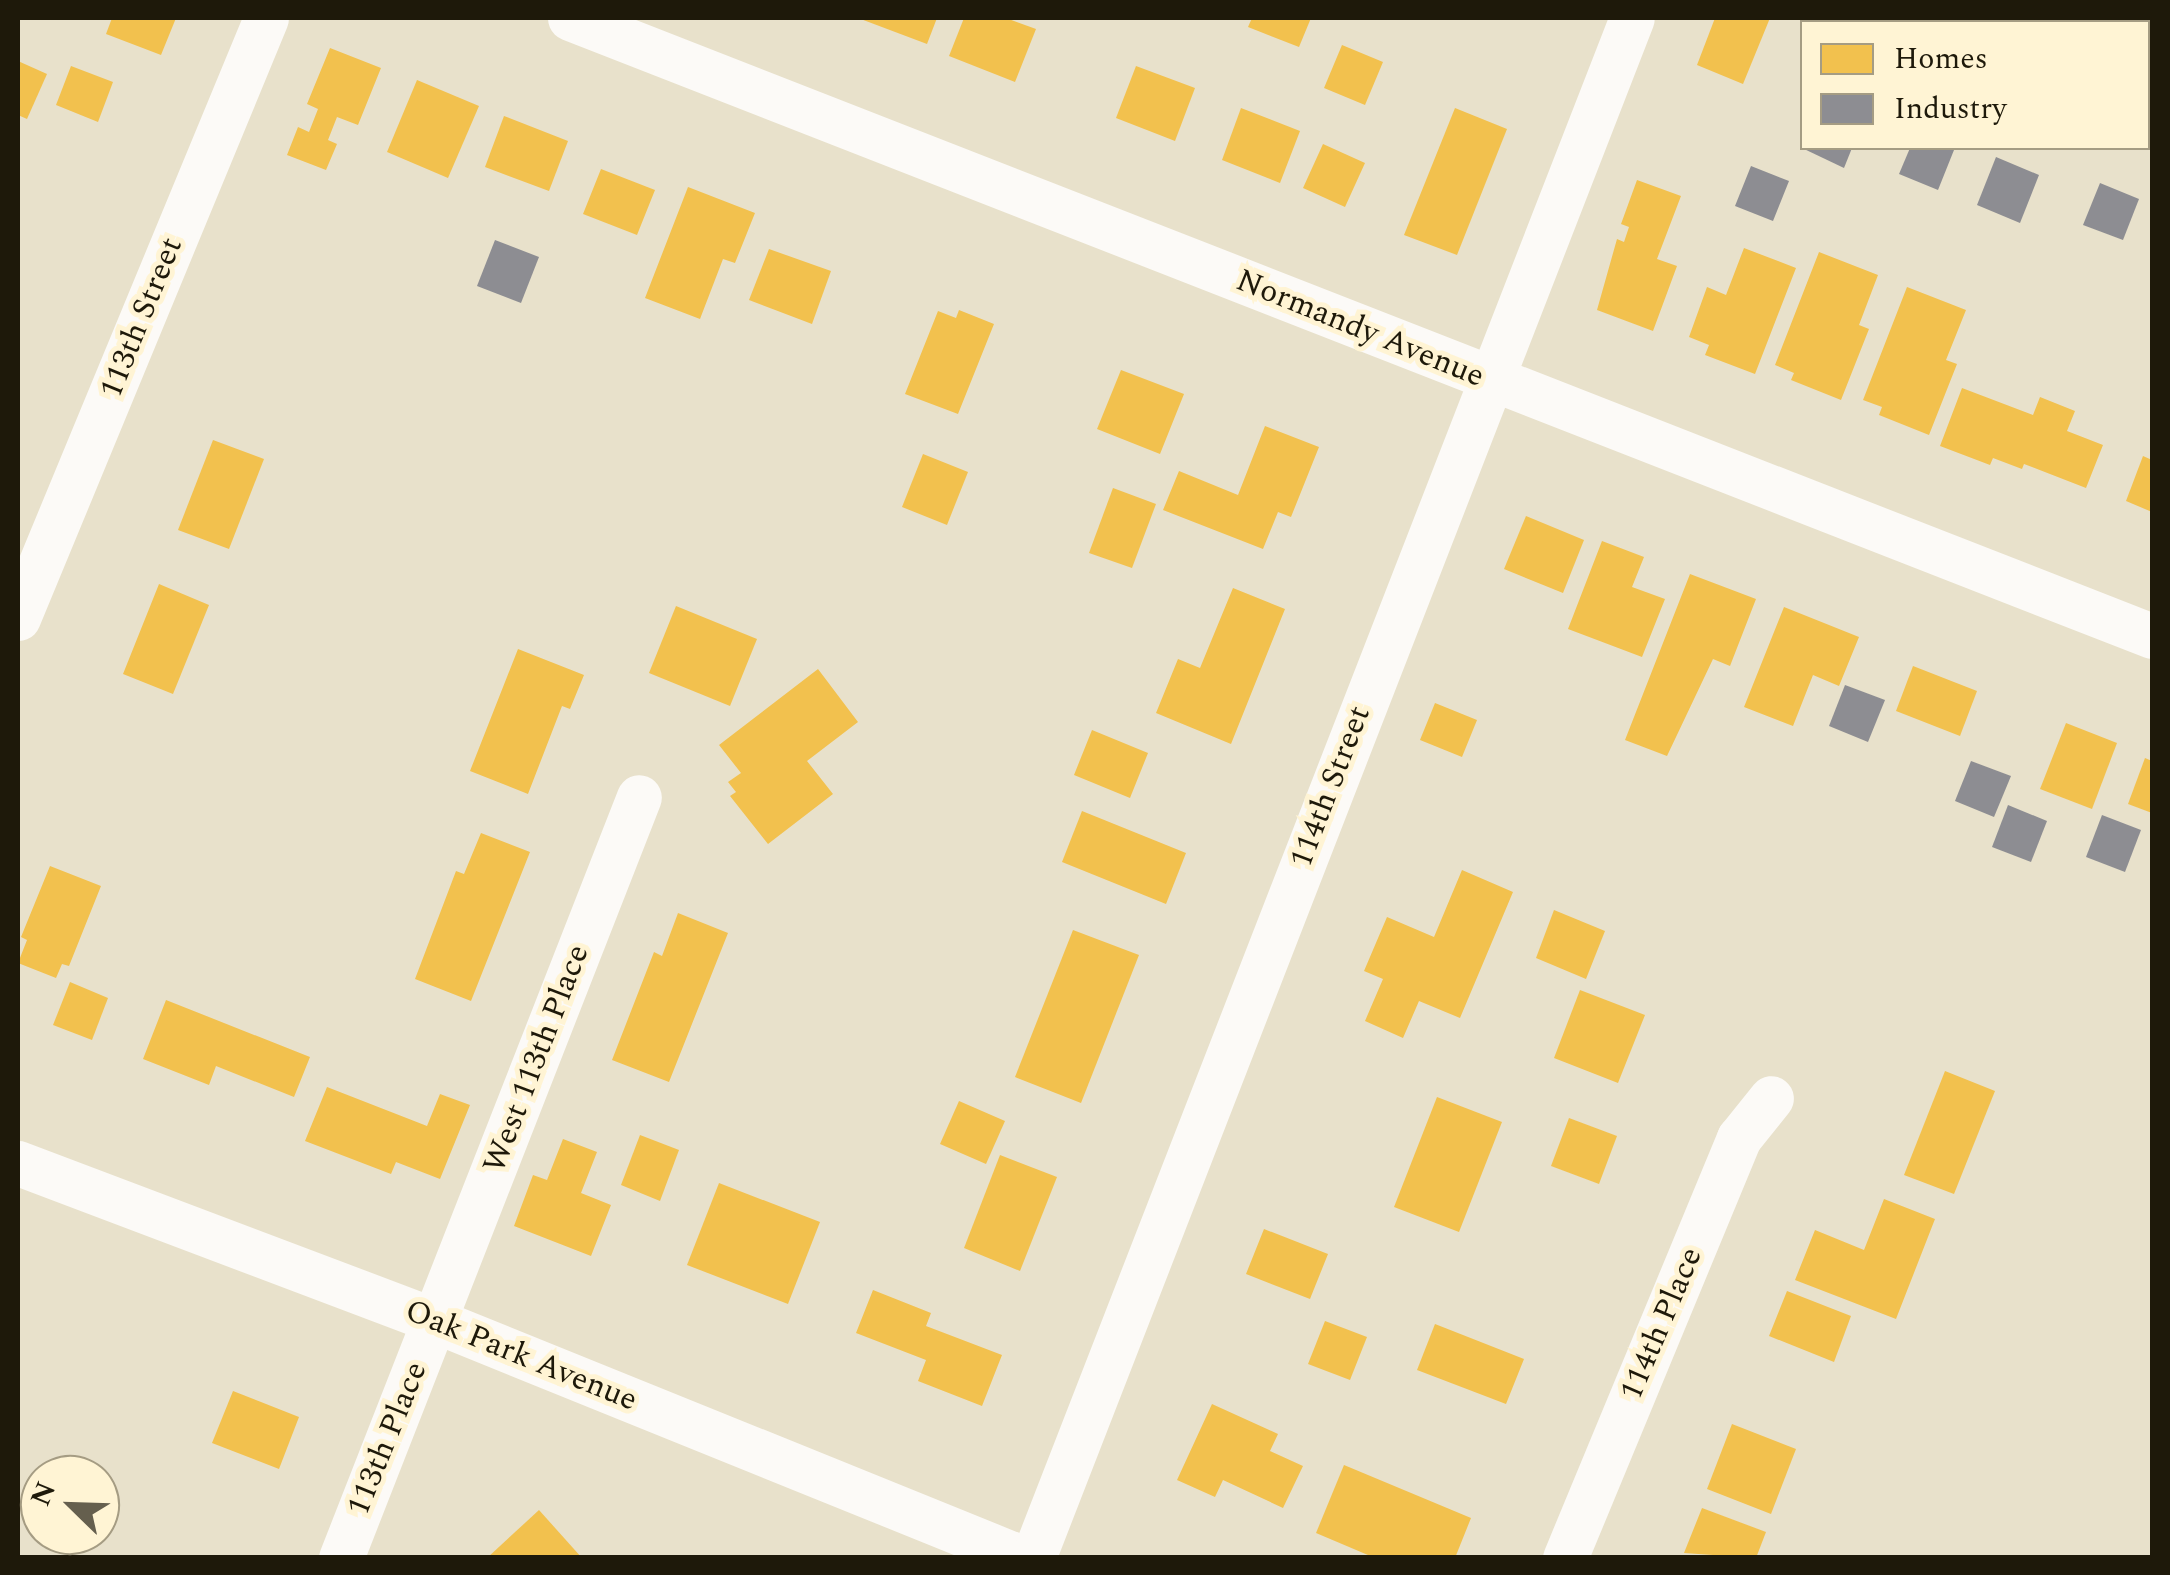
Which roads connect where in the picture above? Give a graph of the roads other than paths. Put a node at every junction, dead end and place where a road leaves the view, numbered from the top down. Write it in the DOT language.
graph roads {
  1 [pos="266,18"];
  2 [pos="570,18"];
  3 [pos="1632,18"];
  4 [pos="1489,380"];
  5 [pos="18,618"];
  6 [pos="2152,636"];
  7 [pos="639,798"];
  8 [pos="1771,1098"];
  9 [pos="18,1163"];
  10 [pos="436,1321"];
  11 [pos="341,1558"];
  12 [pos="1022,1558"];
  13 [pos="1033,1558"];
  14 [pos="1565,1558"];
  1 -- 5 [label="street, 113th Street"];
  2 -- 4 [label="street, Normandy Avenue"];
  3 -- 4 [label="street, 114th Street"];
  4 -- 6 [label="street, Normandy Avenue"];
  4 -- 13 [label="street, 114th Street"];
  7 -- 10 [label="street, West 113th Place"];
  8 -- 14 [label="street, 114th Place"];
  9 -- 10 [label="street, Oak Park Avenue"];
  10 -- 11 [label="street, 113th Place"];
  10 -- 12 [label="street, Oak Park Avenue"];
}
